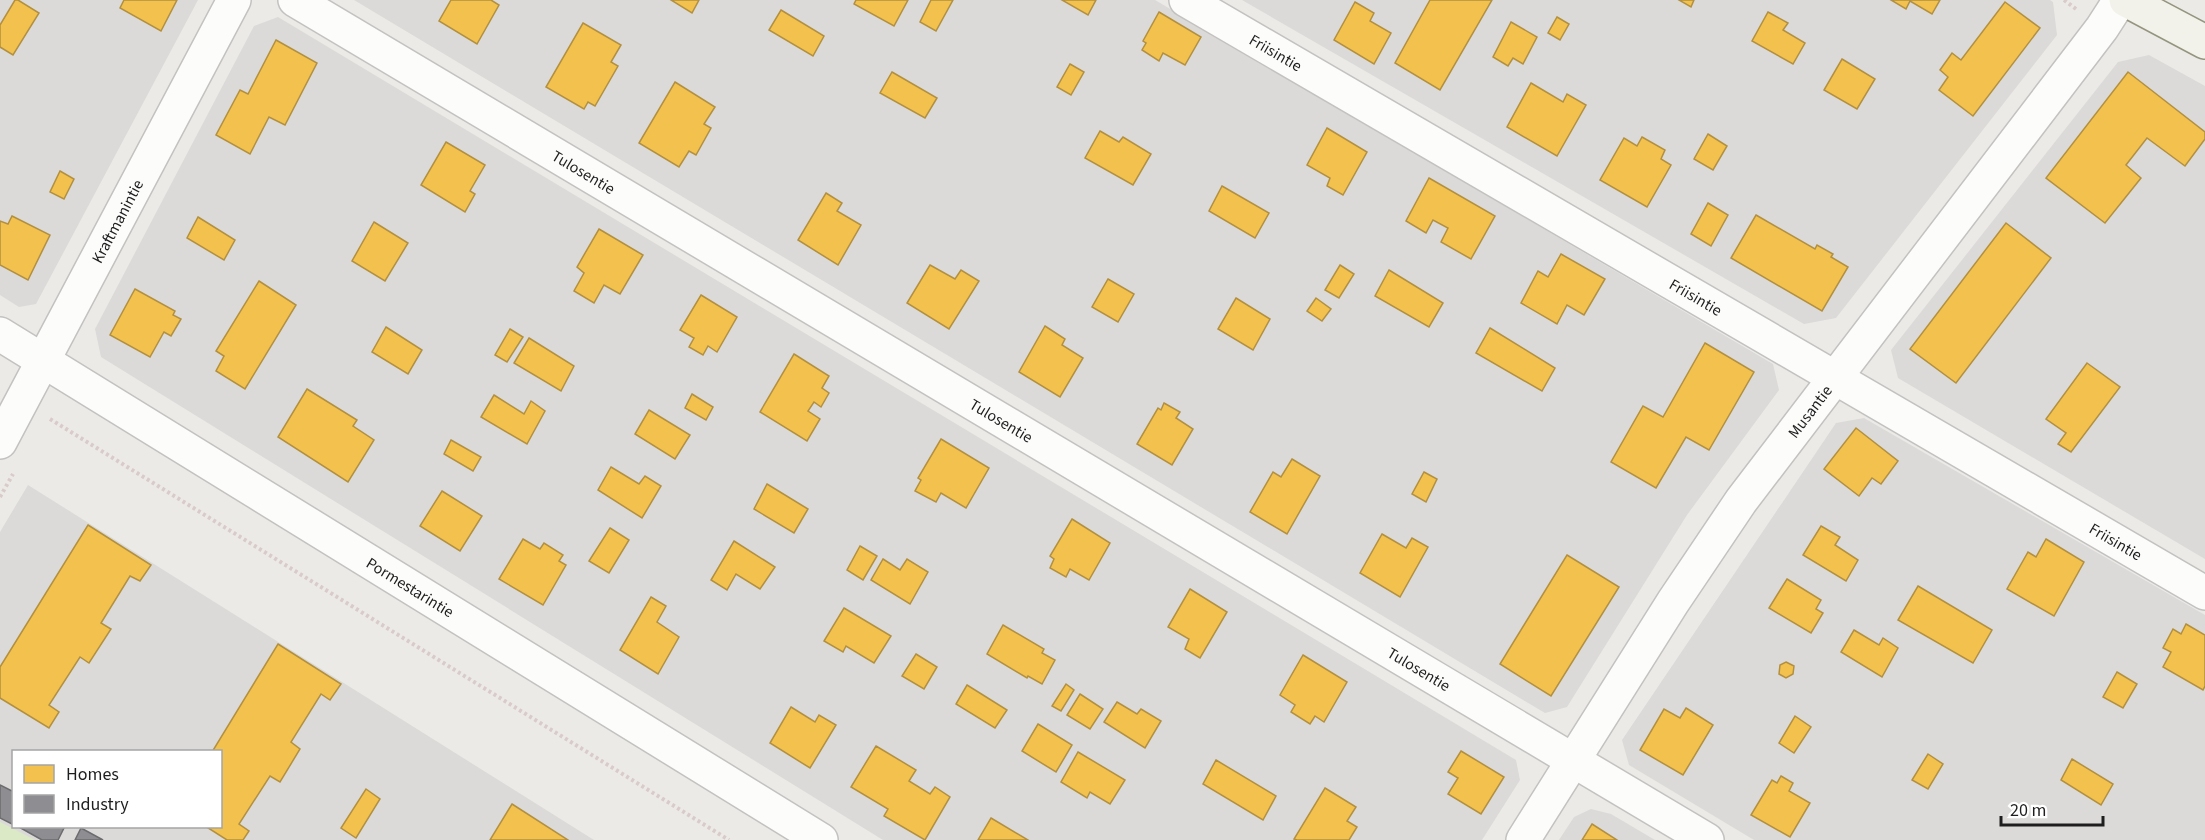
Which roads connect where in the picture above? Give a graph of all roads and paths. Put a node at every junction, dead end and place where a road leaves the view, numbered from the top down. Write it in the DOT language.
graph roads {
  1 [pos="234,0"];
  2 [pos="295,0"];
  3 [pos="1186,0"];
  4 [pos="2120,0"];
  5 [pos="2126,0"];
  6 [pos="2161,8"];
  7 [pos="2205,42"];
  8 [pos="0,334"];
  9 [pos="42,360"];
  10 [pos="1834,378"];
  11 [pos="20,402"];
  12 [pos="0,441"];
  13 [pos="2205,593"];
  14 [pos="1574,760"];
  15 [pos="729,840"];
  16 [pos="821,840"];
  17 [pos="1523,840"];
  18 [pos="1707,840"];
  1 -- 9 [label="street, Kraftmanintie"];
  2 -- 14 [label="street, Tulosentie"];
  3 -- 10 [label="street, Friisintie"];
  4 -- 10 [label="street, Musantie"];
  5 -- 6 [label="main road"];
  6 -- 7 [label="main road"];
  8 -- 9 [label="street, Pormestarintie"];
  9 -- 11 [label="street, Kraftmanintie"];
  9 -- 16 [label="street, Pormestarintie"];
  10 -- 13 [label="street, Friisintie"];
  10 -- 14 [label="street, Musantie"];
  11 -- 12 [label="street, Kraftmanintie"];
  11 -- 15 [label="path"];
  14 -- 17 [label="street, Musantie"];
  14 -- 18 [label="street, Tulosentie"];
}
